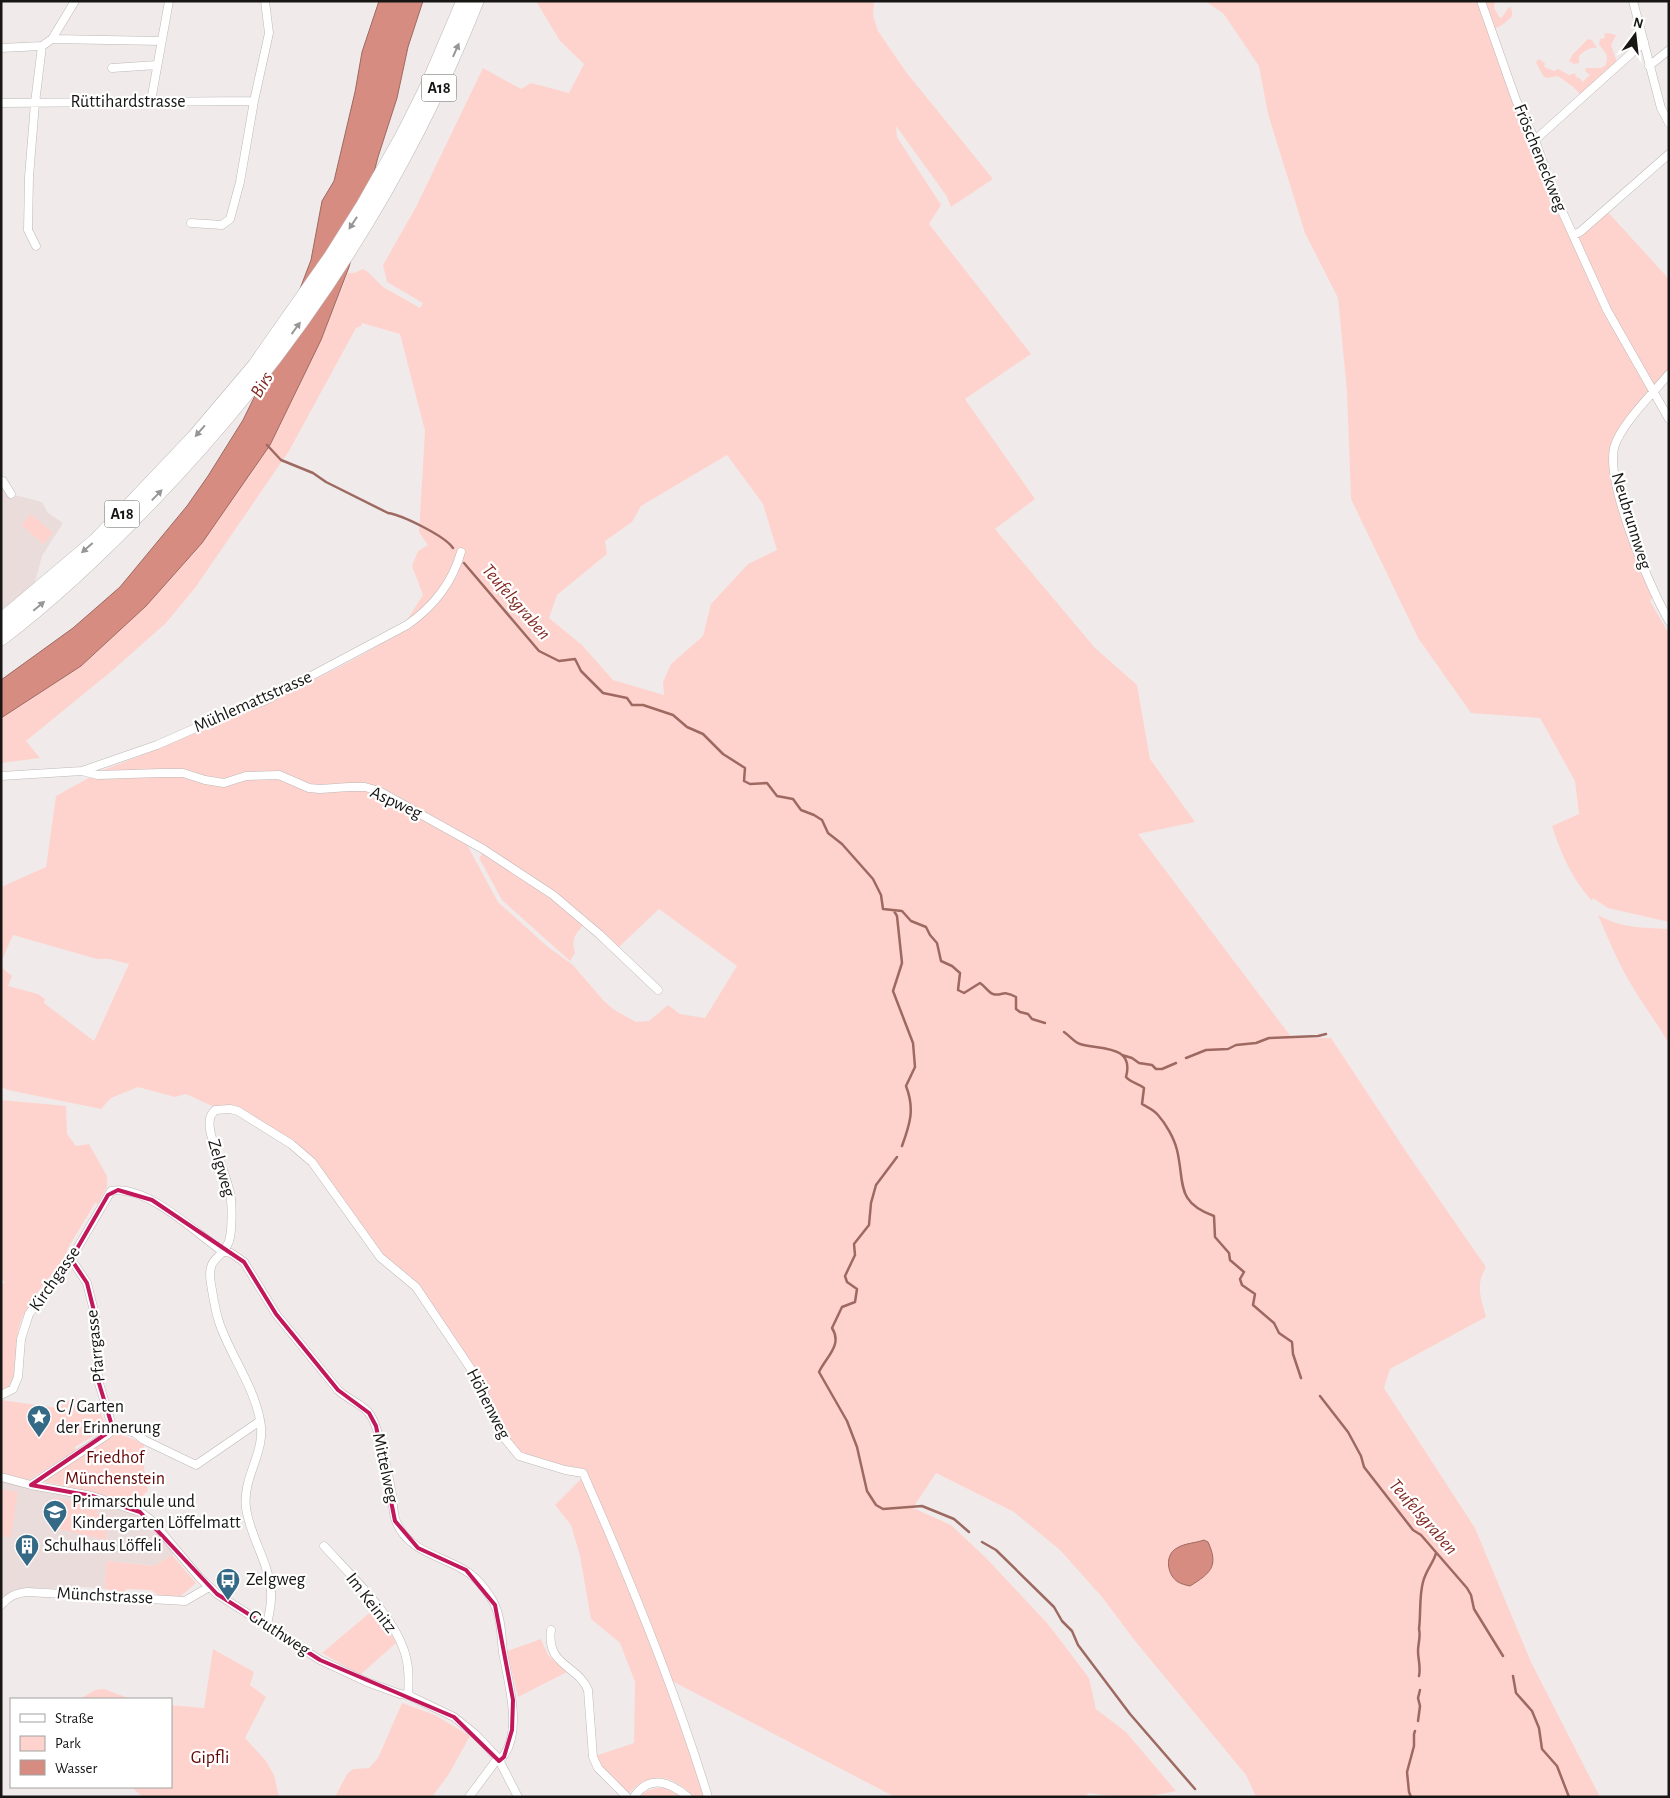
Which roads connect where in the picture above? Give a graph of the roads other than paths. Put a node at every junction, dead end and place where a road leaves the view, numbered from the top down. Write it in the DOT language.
graph roads {
  1 [pos="75,1"];
  2 [pos="169,1"];
  3 [pos="265,1"];
  4 [pos="464,1"];
  5 [pos="476,1"];
  6 [pos="1481,1"];
  7 [pos="1633,1"];
  8 [pos="52,39"];
  9 [pos="161,41"];
  10 [pos="1644,42"];
  11 [pos="42,46"];
  12 [pos="1,48"];
  13 [pos="1669,50"];
  14 [pos="157,65"];
  15 [pos="1650,66"];
  16 [pos="112,68"];
  17 [pos="150,101"];
  18 [pos="254,101"];
  19 [pos="1,103"];
  20 [pos="35,103"];
  21 [pos="1669,122"];
  22 [pos="1535,140"];
  23 [pos="1669,154"];
  24 [pos="191,223"];
  25 [pos="1573,236"];
  26 [pos="36,246"];
  27 [pos="1669,374"];
  28 [pos="1654,392"];
  29 [pos="1669,420"];
  30 [pos="1,481"];
  31 [pos="11,494"];
  32 [pos="461,552"];
  33 [pos="1,621"];
  34 [pos="1669,621"];
  35 [pos="1,638"];
  36 [pos="82,771"];
  37 [pos="1,776"];
  38 [pos="658,990"];
  39 [pos="215,1110"];
  40 [pos="111,1191"];
  41 [pos="222,1251"];
  42 [pos="71,1259"];
  43 [pos="1,1395"];
  44 [pos="260,1420"];
  45 [pos="112,1426"];
  46 [pos="1,1477"];
  47 [pos="31,1485"];
  48 [pos="324,1546"];
  49 [pos="209,1587"];
  50 [pos="1,1605"];
  51 [pos="267,1625"];
  52 [pos="552,1630"];
  53 [pos="408,1695"];
  54 [pos="498,1759"];
  55 [pos="469,1797"];
  56 [pos="518,1797"];
  57 [pos="627,1797"];
  58 [pos="634,1797"];
  59 [pos="688,1797"];
  60 [pos="708,1797"];
  1 -- 8 [label="street"];
  2 -- 9 [label="street"];
  3 -- 18 [label="street"];
  4 -- 33 [label="highway, A18, one-way"];
  35 -- 5 [label="highway, A18, one-way"];
  6 -- 22 [label="street, Fröscheneckweg"];
  7 -- 10 [label="street"];
  8 -- 9 [label="street"];
  8 -- 11 [label="street"];
  9 -- 14 [label="street"];
  10 -- 15 [label="street"];
  10 -- 22 [label="street"];
  11 -- 12 [label="street"];
  11 -- 20 [label="street"];
  13 -- 15 [label="street"];
  14 -- 16 [label="street"];
  14 -- 17 [label="street"];
  15 -- 21 [label="street"];
  17 -- 18 [label="street, Rüttihardstrasse"];
  17 -- 20 [label="street, Rüttihardstrasse"];
  18 -- 24 [label="street"];
  19 -- 20 [label="street, Rüttihardstrasse"];
  20 -- 26 [label="street"];
  22 -- 25 [label="street, Fröscheneckweg"];
  23 -- 25 [label="street"];
  25 -- 28 [label="street, Fröscheneckweg"];
  27 -- 28 [label="street, Neubrunnweg"];
  28 -- 29 [label="street, Fröscheneckweg"];
  28 -- 34 [label="street, Neubrunnweg"];
  30 -- 31 [label="street"];
  32 -- 36 [label="street, Mühlemattstrasse"];
  36 -- 37 [label="street, Mühlemattstrasse"];
  36 -- 38 [label="street, Aspweg"];
  39 -- 41 [label="street, Zelgweg"];
  39 -- 60 [label="street, Höhenweg"];
  40 -- 41 [label="street, Mittelweg"];
  40 -- 42 [label="street, Kirchgasse"];
  41 -- 44 [label="street, Zelgweg"];
  41 -- 54 [label="street, Mittelweg"];
  42 -- 43 [label="street, Kirchgasse"];
  42 -- 45 [label="street, Pfarrgasse"];
  44 -- 45 [label="street"];
  44 -- 51 [label="street, Zelgweg"];
  45 -- 47 [label="street"];
  46 -- 47 [label="street, Gruthweg"];
  47 -- 49 [label="street, Gruthweg"];
  48 -- 53 [label="street, Im Keinitz"];
  49 -- 50 [label="street, Münchstrasse"];
  49 -- 51 [label="street, Gruthweg"];
  51 -- 53 [label="street, Gruthweg"];
  52 -- 57 [label="street"];
  53 -- 54 [label="street, Gruthweg"];
  54 -- 55 [label="street, Mittelweg"];
  54 -- 56 [label="street, Gruthweg"];
  58 -- 59 [label="street"];
}
